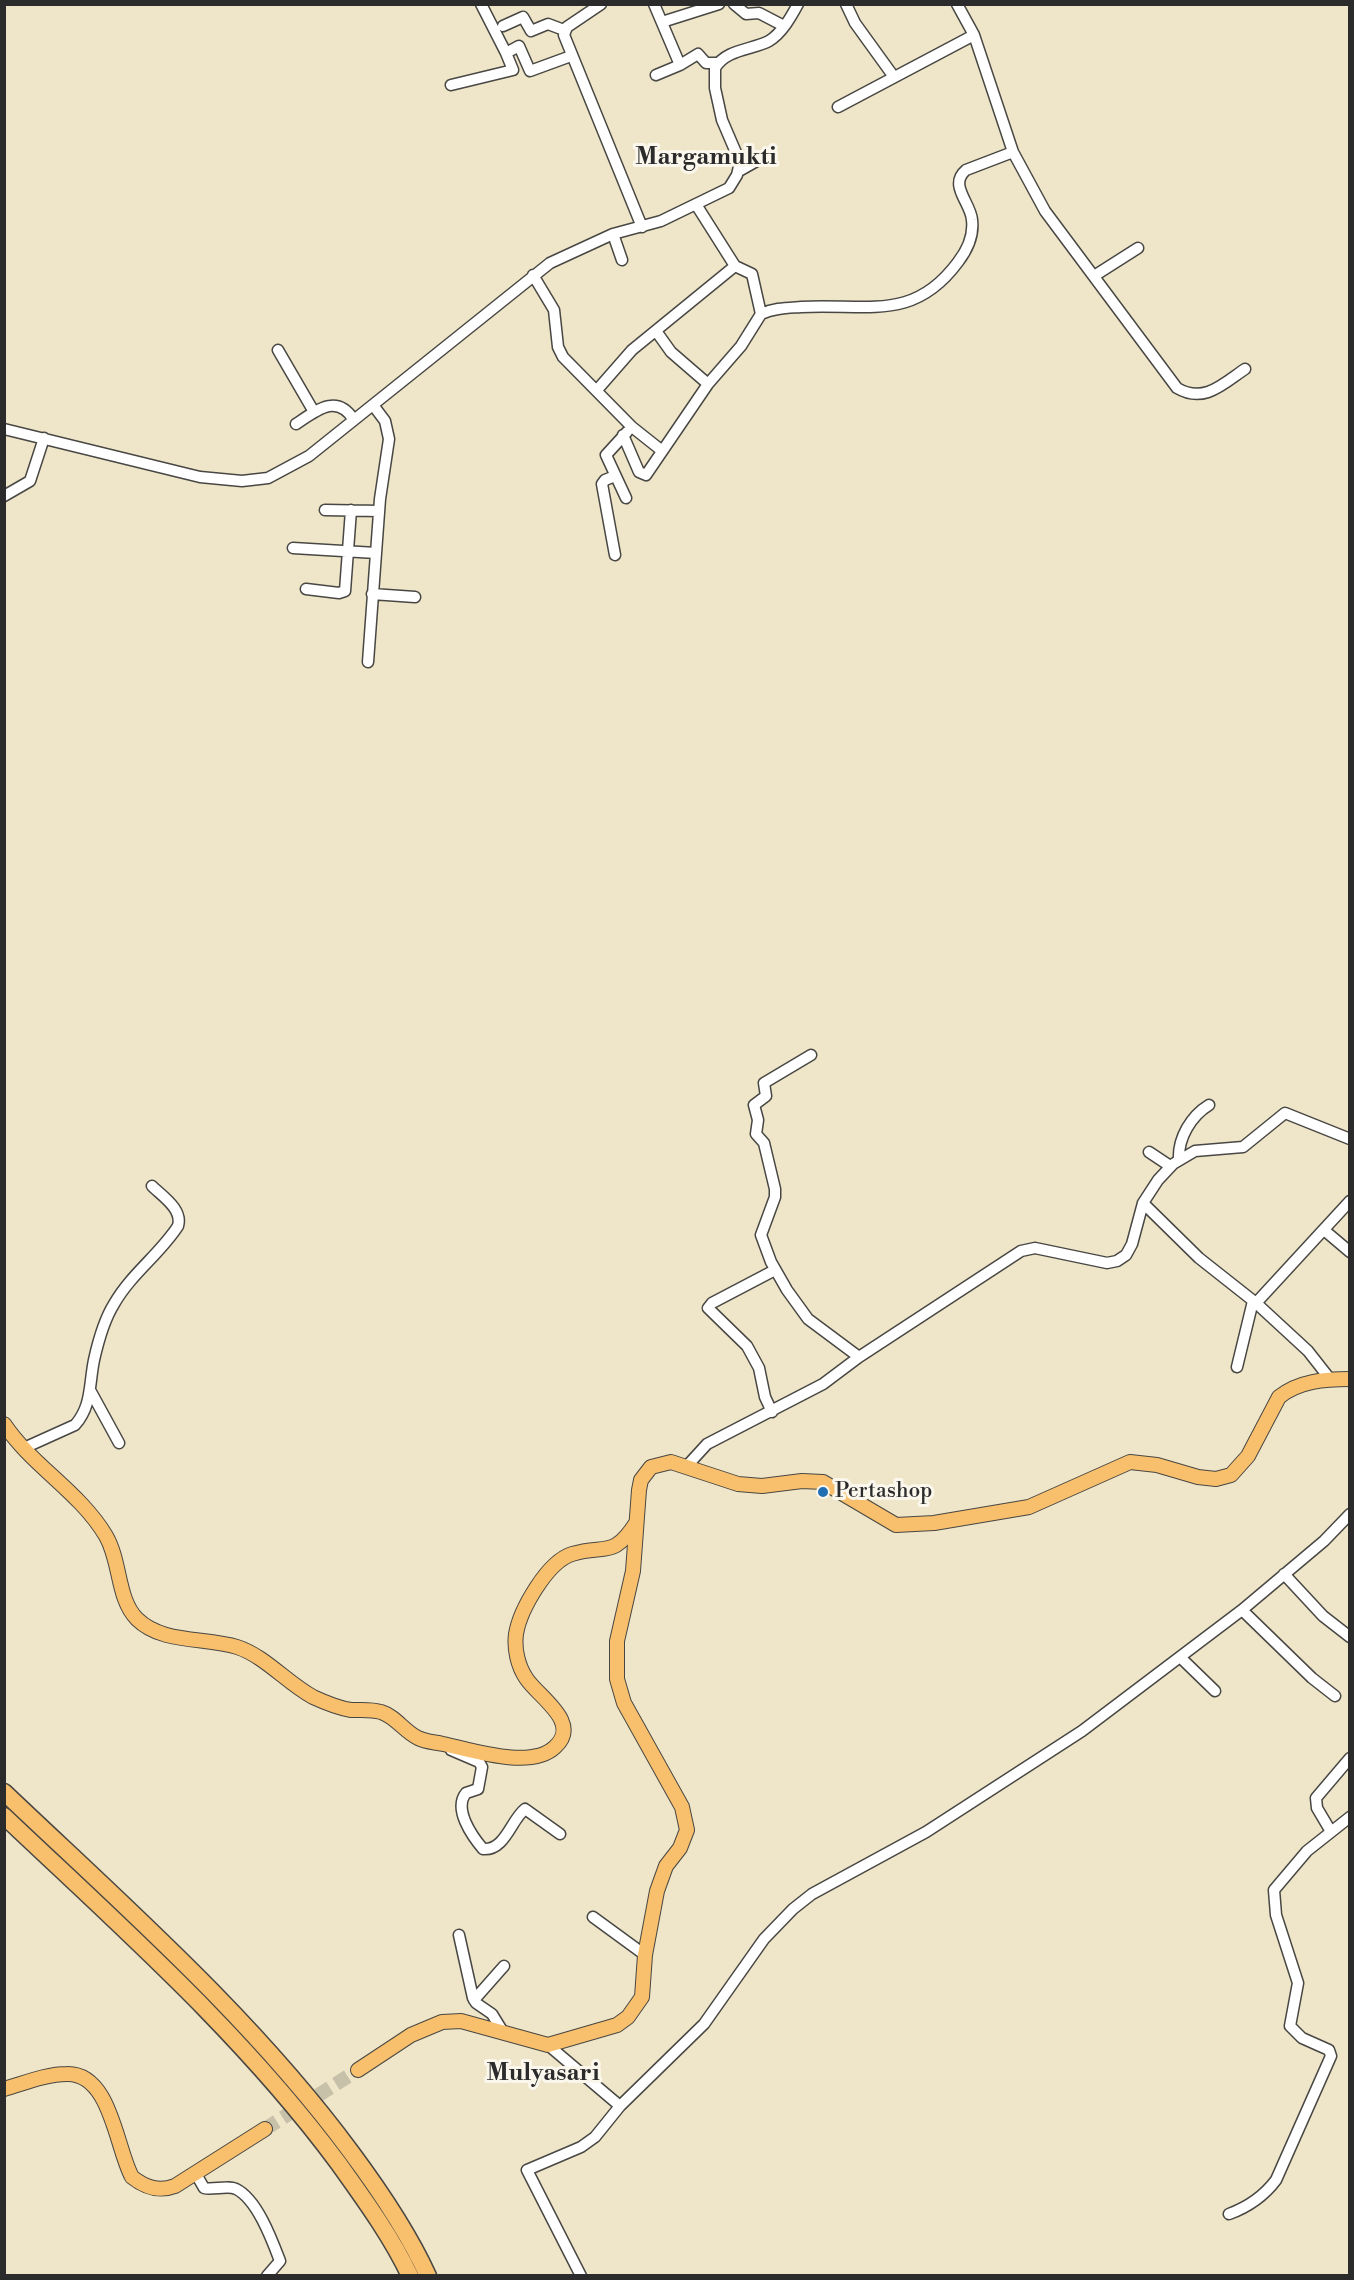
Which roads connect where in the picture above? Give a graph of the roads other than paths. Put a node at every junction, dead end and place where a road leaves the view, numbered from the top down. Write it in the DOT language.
graph roads {
  1 [pos="481,4"];
  2 [pos="601,4"];
  3 [pos="654,4"];
  4 [pos="719,4"];
  5 [pos="734,4"];
  6 [pos="798,4"];
  7 [pos="846,4"];
  8 [pos="957,4"];
  9 [pos="662,22"];
  10 [pos="503,26"];
  11 [pos="784,26"];
  12 [pos="564,30"];
  13 [pos="974,35"];
  14 [pos="506,53"];
  15 [pos="571,56"];
  16 [pos="718,63"];
  17 [pos="680,65"];
  18 [pos="656,75"];
  19 [pos="894,77"];
  20 [pos="451,85"];
  21 [pos="838,106"];
  22 [pos="1013,152"];
  23 [pos="762,158"];
  24 [pos="739,171"];
  25 [pos="697,206"];
  26 [pos="642,226"];
  27 [pos="613,234"];
  28 [pos="1138,248"];
  29 [pos="622,260"];
  30 [pos="735,266"];
  31 [pos="533,275"];
  32 [pos="1094,276"];
  33 [pos="761,314"];
  34 [pos="656,331"];
  35 [pos="278,350"];
  36 [pos="1245,369"];
  37 [pos="708,384"];
  38 [pos="597,390"];
  39 [pos="373,405"];
  40 [pos="314,412"];
  41 [pos="354,420"];
  42 [pos="296,424"];
  43 [pos="632,427"];
  44 [pos="4,429"];
  45 [pos="623,435"];
  46 [pos="44,438"];
  47 [pos="661,450"];
  48 [pos="615,476"];
  49 [pos="4,496"];
  50 [pos="626,498"];
  51 [pos="325,510"];
  52 [pos="351,510"];
  53 [pos="379,511"];
  54 [pos="293,548"];
  55 [pos="350,550"];
  56 [pos="376,553"];
  57 [pos="615,555"];
  58 [pos="306,589"];
  59 [pos="372,594"];
  60 [pos="415,597"];
  61 [pos="368,662"];
  62 [pos="811,1055"];
  63 [pos="1209,1106"];
  64 [pos="1350,1139"];
  65 [pos="1149,1152"];
  66 [pos="1174,1163"];
  67 [pos="152,1186"];
  68 [pos="1350,1201"];
  69 [pos="1143,1203"];
  70 [pos="1324,1230"];
  71 [pos="1350,1252"];
  72 [pos="773,1266"];
  73 [pos="1255,1302"];
  74 [pos="859,1357"];
  75 [pos="1238,1367"];
  76 [pos="1330,1379"];
  77 [pos="1350,1379"];
  78 [pos="90,1390"];
  79 [pos="772,1412"];
  80 [pos="4,1424"];
  81 [pos="119,1443"];
  82 [pos="24,1448"];
  83 [pos="686,1467"];
  84 [pos="1350,1514"];
  85 [pos="636,1523"];
  86 [pos="617,1546"];
  87 [pos="633,1571"];
  88 [pos="1284,1574"];
  89 [pos="1242,1610"];
  90 [pos="1350,1637"];
  91 [pos="1181,1658"];
  92 [pos="1215,1690"];
  93 [pos="1335,1696"];
  94 [pos="441,1743"];
  95 [pos="1350,1758"];
  96 [pos="4,1792"];
  97 [pos="4,1816"];
  98 [pos="1350,1817"];
  99 [pos="1330,1830"];
  100 [pos="561,1834"];
  101 [pos="593,1917"];
  102 [pos="459,1935"];
  103 [pos="645,1955"];
  104 [pos="504,1966"];
  105 [pos="474,2000"];
  106 [pos="502,2032"];
  107 [pos="548,2045"];
  108 [pos="358,2070"];
  109 [pos="4,2090"];
  110 [pos="620,2106"];
  111 [pos="265,2129"];
  112 [pos="196,2174"];
  113 [pos="1229,2214"];
  114 [pos="267,2276"];
  115 [pos="410,2276"];
  116 [pos="428,2276"];
  117 [pos="581,2276"];
  1 -- 14 [label="street"];
  2 -- 12 [label="street"];
  3 -- 9 [label="street"];
  4 -- 9 [label="street"];
  5 -- 11 [label="street"];
  6 -- 11 [label="street"];
  7 -- 19 [label="street"];
  8 -- 13 [label="street"];
  9 -- 17 [label="street"];
  10 -- 12 [label="street"];
  11 -- 16 [label="street"];
  12 -- 15 [label="street"];
  13 -- 19 [label="street"];
  13 -- 22 [label="street"];
  14 -- 15 [label="street"];
  14 -- 20 [label="street"];
  15 -- 26 [label="street"];
  16 -- 17 [label="street"];
  16 -- 24 [label="street"];
  17 -- 18 [label="street"];
  19 -- 21 [label="street"];
  22 -- 32 [label="street"];
  22 -- 33 [label="street"];
  23 -- 24 [label="street"];
  24 -- 25 [label="street"];
  25 -- 26 [label="street"];
  25 -- 30 [label="street"];
  26 -- 27 [label="street"];
  27 -- 29 [label="street"];
  27 -- 31 [label="street"];
  28 -- 32 [label="street"];
  30 -- 33 [label="street"];
  30 -- 34 [label="street"];
  31 -- 38 [label="street"];
  31 -- 39 [label="street"];
  32 -- 36 [label="street"];
  33 -- 37 [label="street"];
  34 -- 37 [label="street"];
  34 -- 38 [label="street"];
  35 -- 40 [label="street"];
  37 -- 47 [label="street"];
  38 -- 43 [label="street"];
  39 -- 41 [label="street"];
  39 -- 53 [label="street"];
  40 -- 41 [label="street"];
  40 -- 42 [label="street"];
  41 -- 46 [label="street"];
  43 -- 45 [label="street"];
  43 -- 47 [label="street"];
  44 -- 46 [label="street"];
  45 -- 47 [label="street"];
  45 -- 48 [label="street"];
  46 -- 49 [label="street"];
  48 -- 50 [label="street"];
  48 -- 57 [label="street"];
  51 -- 52 [label="street"];
  52 -- 53 [label="street"];
  52 -- 55 [label="street"];
  53 -- 56 [label="street"];
  54 -- 55 [label="street"];
  55 -- 56 [label="street"];
  55 -- 58 [label="street"];
  56 -- 59 [label="street"];
  59 -- 60 [label="street"];
  59 -- 61 [label="street"];
  62 -- 72 [label="street"];
  63 -- 66 [label="street"];
  64 -- 66 [label="street"];
  65 -- 66 [label="street"];
  66 -- 69 [label="street"];
  67 -- 78 [label="street"];
  68 -- 70 [label="street"];
  69 -- 73 [label="street"];
  69 -- 74 [label="street"];
  70 -- 71 [label="street"];
  70 -- 73 [label="street"];
  72 -- 74 [label="street"];
  72 -- 79 [label="street"];
  73 -- 75 [label="street"];
  73 -- 76 [label="street"];
  74 -- 79 [label="street"];
  76 -- 77 [label="main road"];
  76 -- 83 [label="main road"];
  78 -- 81 [label="street"];
  78 -- 82 [label="street"];
  79 -- 83 [label="street"];
  80 -- 82 [label="main road"];
  82 -- 94 [label="main road"];
  83 -- 85 [label="main road"];
  84 -- 88 [label="street"];
  85 -- 86 [label="main road"];
  85 -- 87 [label="main road"];
  86 -- 87 [label="main road"];
  86 -- 94 [label="main road"];
  87 -- 103 [label="main road"];
  88 -- 89 [label="street"];
  88 -- 90 [label="street"];
  89 -- 91 [label="street"];
  89 -- 93 [label="street"];
  91 -- 92 [label="street"];
  91 -- 110 [label="street"];
  94 -- 100 [label="street"];
  95 -- 99 [label="street"];
  96 -- 116 [label="highway"];
  97 -- 115 [label="highway"];
  98 -- 99 [label="street"];
  99 -- 113 [label="street"];
  101 -- 103 [label="street"];
  102 -- 105 [label="street"];
  103 -- 107 [label="main road"];
  104 -- 105 [label="street"];
  105 -- 106 [label="street"];
  106 -- 107 [label="main road"];
  106 -- 108 [label="main road"];
  107 -- 110 [label="street"];
  109 -- 112 [label="main road"];
  110 -- 117 [label="street"];
  111 -- 112 [label="main road"];
  112 -- 114 [label="street"];
}
